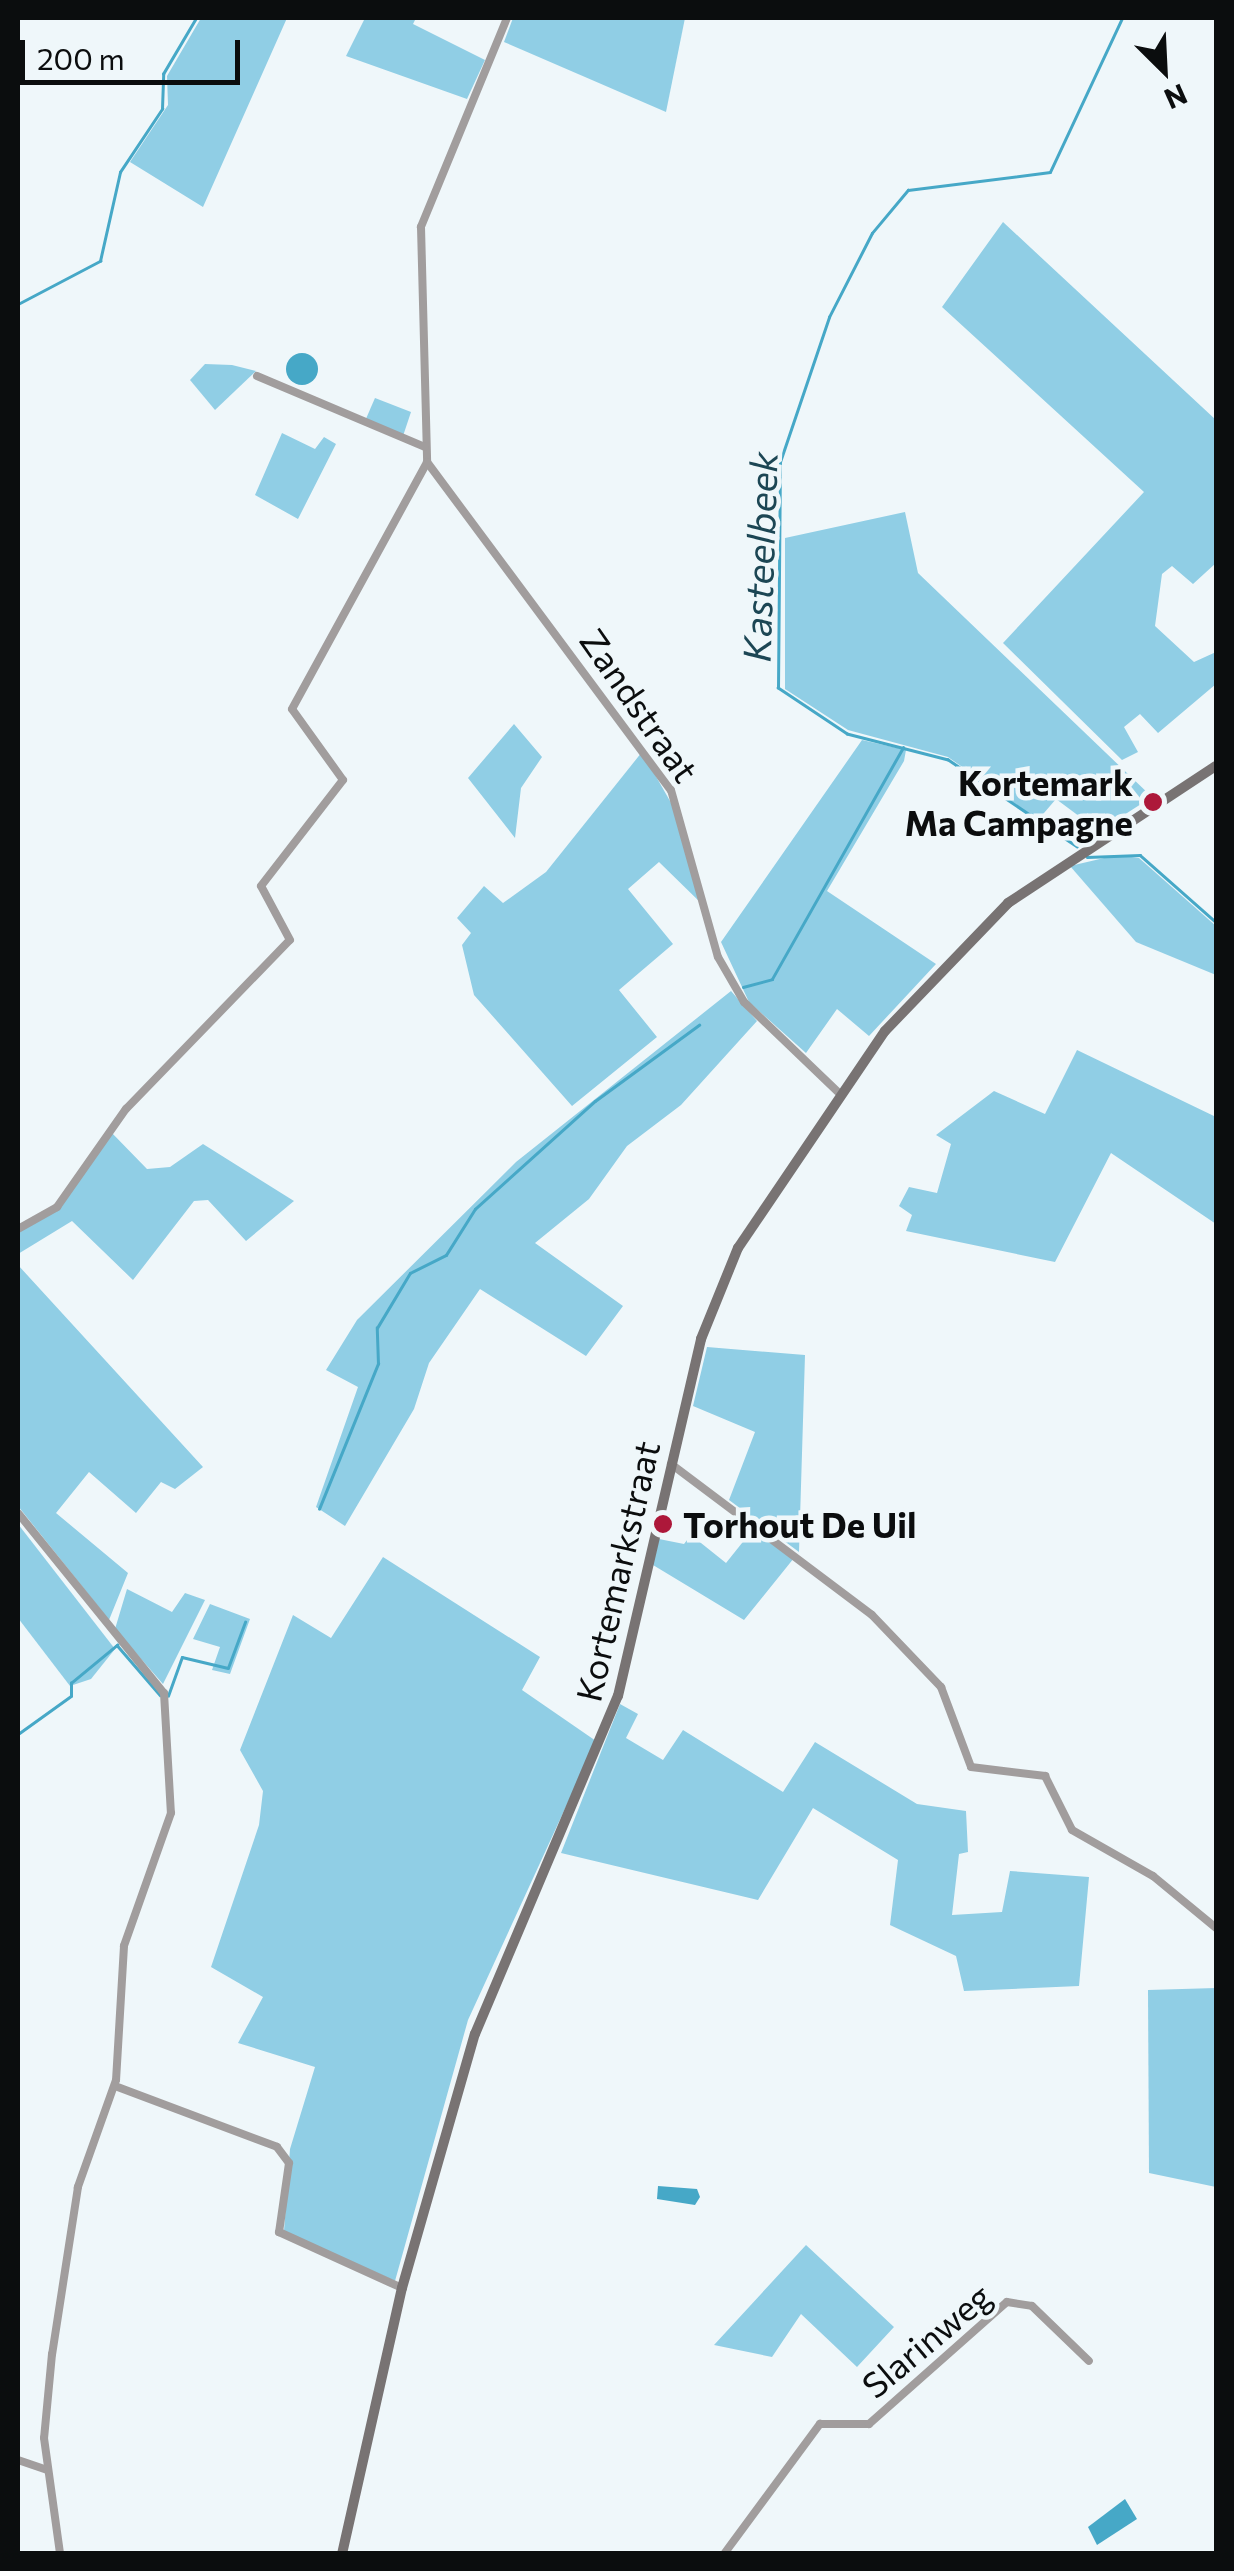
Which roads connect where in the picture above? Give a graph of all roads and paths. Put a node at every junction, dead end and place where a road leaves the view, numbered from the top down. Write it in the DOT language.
graph roads {
  1 [pos="508,18"];
  2 [pos="257,376"];
  3 [pos="425,447"];
  4 [pos="427,462"];
  5 [pos="1216,766"];
  6 [pos="838,1092"];
  7 [pos="18,1229"];
  8 [pos="670,1464"];
  9 [pos="18,1512"];
  10 [pos="1216,1928"];
  11 [pos="115,2086"];
  12 [pos="402,2288"];
  13 [pos="1089,2361"];
  14 [pos="18,2460"];
  15 [pos="46,2470"];
  16 [pos="60,2554"];
  17 [pos="342,2554"];
  18 [pos="724,2554"];
  1 -- 3 [label="street"];
  2 -- 3 [label="street"];
  3 -- 4 [label="street"];
  4 -- 6 [label="street, Zandstraat"];
  4 -- 7 [label="street"];
  5 -- 6 [label="street, Kortemarkstraat"];
  6 -- 8 [label="street, Kortemarkstraat"];
  8 -- 10 [label="street"];
  8 -- 12 [label="street, Kortemarkstraat"];
  9 -- 11 [label="street"];
  11 -- 12 [label="street"];
  11 -- 15 [label="street"];
  12 -- 17 [label="street, Kortemarkstraat"];
  13 -- 18 [label="street, Slarinweg"];
  14 -- 15 [label="street"];
  15 -- 16 [label="street"];
}
